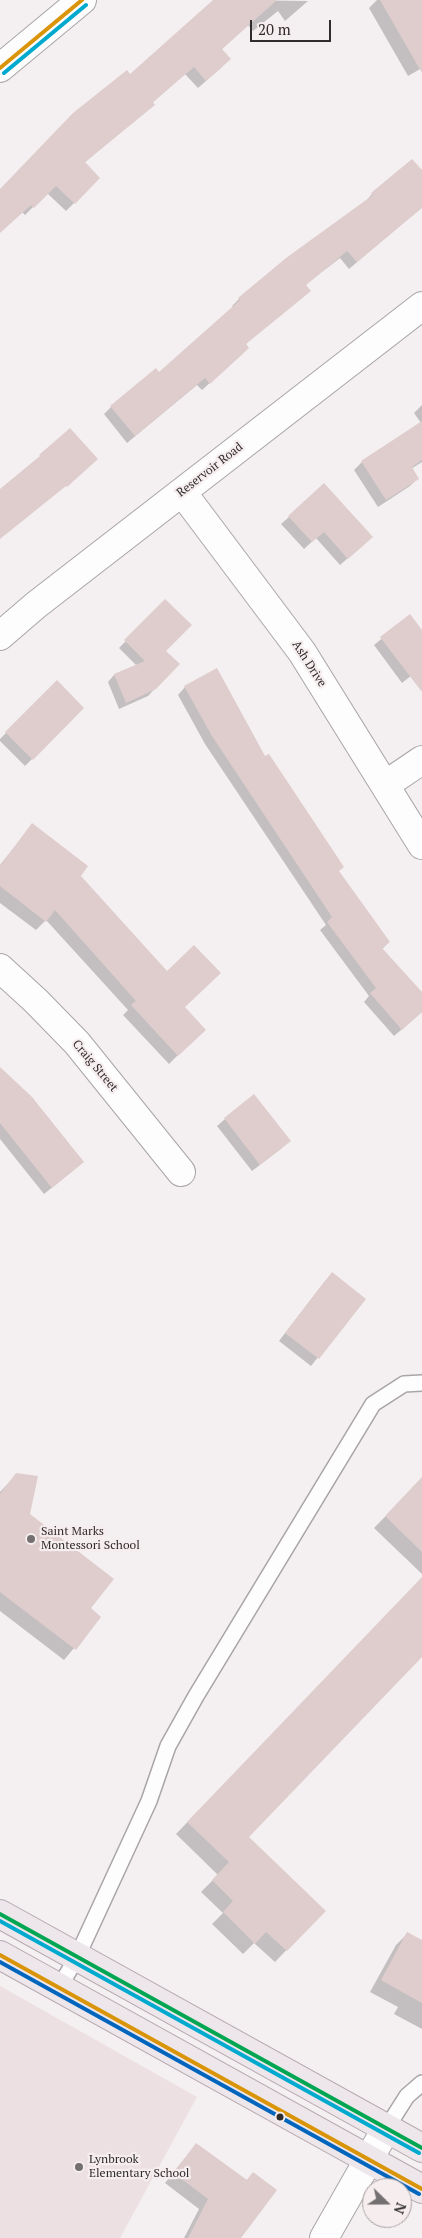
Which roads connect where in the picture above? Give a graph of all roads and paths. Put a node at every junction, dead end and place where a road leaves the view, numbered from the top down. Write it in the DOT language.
graph roads {
  1 [pos="82,0"];
  2 [pos="3,59"];
  3 [pos="422,306"];
  4 [pos="182,492"];
  5 [pos="0,636"];
  6 [pos="422,760"];
  7 [pos="385,785"];
  8 [pos="422,845"];
  9 [pos="0,968"];
  10 [pos="181,1172"];
  11 [pos="422,1383"];
  12 [pos="0,1914"];
  13 [pos="0,1955"];
  14 [pos="76,1957"];
  15 [pos="59,1988"];
  16 [pos="422,2083"];
  17 [pos="386,2129"];
  18 [pos="422,2148"];
  19 [pos="367,2160"];
  20 [pos="422,2189"];
  21 [pos="324,2238"];
  1 -- 2 [label="street"];
  3 -- 4 [label="street, Reservoir Road"];
  4 -- 5 [label="street, Reservoir Road"];
  4 -- 7 [label="street, Ash Drive"];
  6 -- 7 [label="street"];
  7 -- 8 [label="street, Ash Drive"];
  9 -- 10 [label="street, Craig Street"];
  11 -- 14 [label="lane"];
  12 -- 14 [label="main road"];
  13 -- 15 [label="main road"];
  14 -- 15 [label="lane"];
  14 -- 17 [label="main road"];
  15 -- 19 [label="main road"];
  16 -- 17 [label="lane"];
  17 -- 18 [label="main road"];
  17 -- 19 [label="street"];
  19 -- 20 [label="main road"];
  19 -- 21 [label="street"];
}
